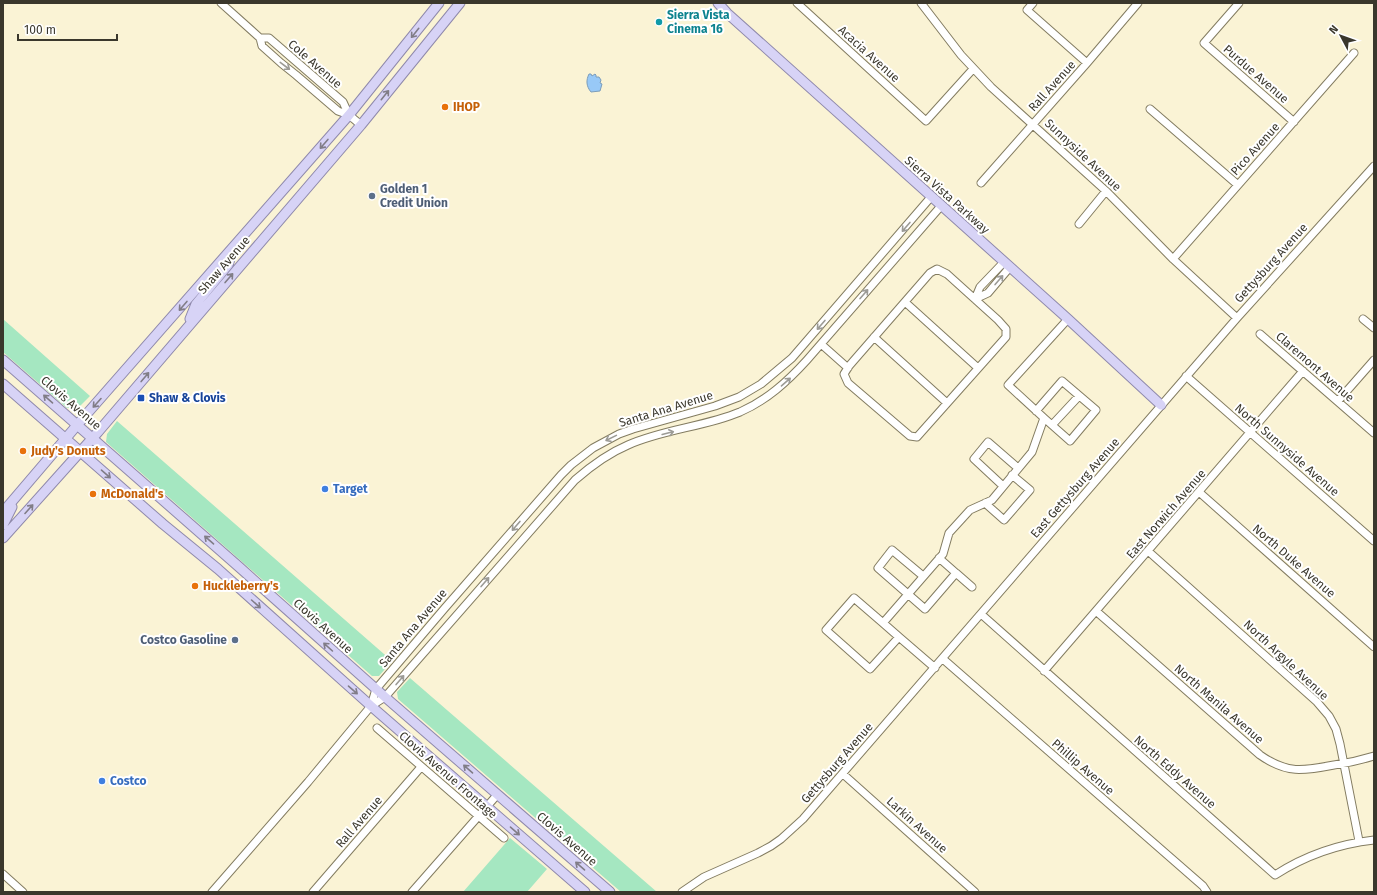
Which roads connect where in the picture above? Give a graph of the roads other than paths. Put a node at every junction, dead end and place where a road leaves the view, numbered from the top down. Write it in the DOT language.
graph roads {
  1 [pos="221,3"];
  2 [pos="439,3"];
  3 [pos="460,3"];
  4 [pos="718,3"];
  5 [pos="797,3"];
  6 [pos="921,3"];
  7 [pos="1033,3"];
  8 [pos="1138,3"];
  9 [pos="1239,3"];
  10 [pos="260,38"];
  11 [pos="1354,53"];
  12 [pos="1087,63"];
  13 [pos="973,69"];
  14 [pos="1150,109"];
  15 [pos="349,115"];
  16 [pos="1294,122"];
  17 [pos="1032,124"];
  18 [pos="361,125"];
  19 [pos="1374,166"];
  20 [pos="981,183"];
  21 [pos="1238,185"];
  22 [pos="1106,191"];
  23 [pos="931,197"];
  24 [pos="941,206"];
  25 [pos="1079,224"];
  26 [pos="228,254"];
  27 [pos="1174,259"];
  28 [pos="1007,264"];
  29 [pos="975,299"];
  30 [pos="905,302"];
  31 [pos="1237,318"];
  32 [pos="1068,319"];
  33 [pos="1363,319"];
  34 [pos="1374,328"];
  35 [pos="185,329"];
  36 [pos="1260,334"];
  37 [pos="874,337"];
  38 [pos="820,344"];
  39 [pos="3,360"];
  40 [pos="1374,360"];
  41 [pos="848,368"];
  42 [pos="978,368"];
  43 [pos="1303,371"];
  44 [pos="1186,376"];
  45 [pos="3,384"];
  46 [pos="1079,396"];
  47 [pos="1338,402"];
  48 [pos="947,403"];
  49 [pos="1161,405"];
  50 [pos="1036,411"];
  51 [pos="1044,418"];
  52 [pos="78,425"];
  53 [pos="1052,425"];
  54 [pos="1251,432"];
  55 [pos="1374,433"];
  56 [pos="92,438"];
  57 [pos="66,439"];
  58 [pos="80,451"];
  59 [pos="1018,468"];
  60 [pos="1012,475"];
  61 [pos="1003,486"];
  62 [pos="1199,492"];
  63 [pos="16,496"];
  64 [pos="985,503"];
  65 [pos="3,512"];
  66 [pos="3,525"];
  67 [pos="3,538"];
  68 [pos="1374,541"];
  69 [pos="1148,551"];
  70 [pos="939,558"];
  71 [pos="956,573"];
  72 [pos="923,576"];
  73 [pos="972,587"];
  74 [pos="908,594"];
  75 [pos="1096,611"];
  76 [pos="981,614"];
  77 [pos="883,623"];
  78 [pos="898,636"];
  79 [pos="1374,647"];
  80 [pos="943,659"];
  81 [pos="935,668"];
  82 [pos="1044,671"];
  83 [pos="376,689"];
  84 [pos="385,698"];
  85 [pos="371,706"];
  86 [pos="377,728"];
  87 [pos="1374,756"];
  88 [pos="1344,763"];
  89 [pos="421,767"];
  90 [pos="843,774"];
  91 [pos="497,794"];
  92 [pos="487,806"];
  93 [pos="478,816"];
  94 [pos="504,838"];
  95 [pos="1374,840"];
  96 [pos="1359,842"];
  97 [pos="3,874"];
  98 [pos="23,892"];
  99 [pos="212,892"];
  100 [pos="313,892"];
  101 [pos="412,892"];
  102 [pos="586,892"];
  103 [pos="610,892"];
  104 [pos="682,892"];
  105 [pos="975,892"];
  106 [pos="1207,892"];
  1 -- 10 [label="street, Cole Avenue"];
  2 -- 15 [label="main road, Shaw Avenue, one-way"];
  18 -- 3 [label="main road, Shaw Avenue, one-way"];
  4 -- 23 [label="main road, Sierra Vista Parkway"];
  5 -- 13 [label="street, Acacia Avenue"];
  6 -- 13 [label="street, Sunnyside Avenue"];
  7 -- 12 [label="street"];
  8 -- 12 [label="street, Rall Avenue"];
  9 -- 16 [label="street, Purdue Avenue"];
  10 -- 15 [label="street, Cole Avenue, one-way"];
  10 -- 15 [label="street, Cole Avenue"];
  11 -- 16 [label="street, Pico Avenue"];
  12 -- 17 [label="street, Rall Avenue"];
  13 -- 17 [label="street, Sunnyside Avenue"];
  14 -- 21 [label="street"];
  15 -- 18 [label="street, Cole Avenue"];
  15 -- 26 [label="main road, Shaw Avenue, one-way"];
  16 -- 21 [label="street, Pico Avenue"];
  17 -- 20 [label="street, Rall Avenue"];
  17 -- 22 [label="street, Sunnyside Avenue"];
  35 -- 18 [label="main road, Shaw Avenue, one-way"];
  19 -- 31 [label="street, Gettysburg Avenue"];
  21 -- 27 [label="street, Pico Avenue"];
  22 -- 25 [label="street"];
  22 -- 27 [label="street, Sunnyside Avenue"];
  23 -- 24 [label="main road, Sierra Vista Parkway"];
  23 -- 83 [label="street, Santa Ana Avenue, one-way"];
  24 -- 28 [label="main road, Sierra Vista Parkway"];
  38 -- 24 [label="street, Santa Ana Avenue, one-way"];
  26 -- 35 [label="main road"];
  26 -- 52 [label="main road, Shaw Avenue, one-way"];
  27 -- 31 [label="street, Sunnyside Avenue"];
  28 -- 29 [label="street"];
  28 -- 32 [label="main road, Sierra Vista Parkway"];
  29 -- 30 [label="street"];
  29 -- 42 [label="street"];
  30 -- 37 [label="street"];
  30 -- 42 [label="street"];
  31 -- 44 [label="street, Gettysburg Avenue"];
  32 -- 49 [label="main road, Sierra Vista Parkway"];
  32 -- 50 [label="street"];
  33 -- 34 [label="street"];
  56 -- 35 [label="main road, Shaw Avenue, one-way"];
  36 -- 43 [label="street, Claremont Avenue"];
  37 -- 41 [label="street"];
  37 -- 48 [label="street"];
  38 -- 41 [label="street"];
  84 -- 38 [label="street, Santa Ana Avenue, one-way"];
  52 -- 39 [label="main road, Clovis Avenue, one-way"];
  40 -- 47 [label="street"];
  41 -- 48 [label="street"];
  42 -- 48 [label="street"];
  43 -- 47 [label="street, Claremont Avenue"];
  43 -- 54 [label="street, East Norwich Avenue"];
  44 -- 49 [label="street, East Gettysburg Avenue"];
  44 -- 54 [label="street, North Sunnyside Avenue"];
  45 -- 57 [label="main road"];
  46 -- 50 [label="street"];
  46 -- 53 [label="street"];
  46 -- 53 [label="street"];
  47 -- 55 [label="street, Claremont Avenue"];
  49 -- 76 [label="street, East Gettysburg Avenue"];
  50 -- 51 [label="street"];
  51 -- 53 [label="street"];
  51 -- 59 [label="street"];
  52 -- 56 [label="main road, Clovis Avenue"];
  52 -- 57 [label="main road, Shaw Avenue"];
  54 -- 62 [label="street, East Norwich Avenue"];
  54 -- 68 [label="street, North Sunnyside Avenue"];
  56 -- 58 [label="main road, Shaw Avenue"];
  83 -- 56 [label="main road, Clovis Avenue, one-way"];
  57 -- 58 [label="main road"];
  57 -- 63 [label="main road, Shaw Avenue"];
  67 -- 58 [label="main road, Shaw Avenue, one-way"];
  58 -- 85 [label="main road, one-way"];
  59 -- 60 [label="street"];
  59 -- 61 [label="street"];
  60 -- 61 [label="street"];
  60 -- 64 [label="street"];
  61 -- 64 [label="street"];
  62 -- 69 [label="street, East Norwich Avenue"];
  62 -- 79 [label="street, North Duke Avenue"];
  63 -- 65 [label="main road, Shaw Avenue"];
  63 -- 66 [label="main road"];
  64 -- 70 [label="street"];
  69 -- 75 [label="street, East Norwich Avenue"];
  69 -- 88 [label="street, North Argyle Avenue"];
  70 -- 71 [label="street"];
  70 -- 72 [label="street"];
  71 -- 73 [label="street"];
  71 -- 74 [label="street"];
  72 -- 74 [label="street"];
  72 -- 74 [label="street"];
  74 -- 77 [label="street"];
  75 -- 82 [label="street, East Norwich Avenue"];
  75 -- 88 [label="street, North Manila Avenue"];
  76 -- 80 [label="street, Gettysburg Avenue"];
  76 -- 82 [label="street, North Eddy Avenue"];
  77 -- 78 [label="street"];
  77 -- 78 [label="street"];
  78 -- 81 [label="street"];
  80 -- 81 [label="street, Gettysburg Avenue"];
  80 -- 106 [label="street, Phillip Avenue"];
  81 -- 90 [label="street, Gettysburg Avenue"];
  82 -- 96 [label="street, North Eddy Avenue"];
  83 -- 84 [label="main road, Clovis Avenue"];
  83 -- 85 [label="street, Santa Ana Avenue"];
  84 -- 85 [label="street, Santa Ana Avenue"];
  91 -- 84 [label="main road, Clovis Avenue, one-way"];
  85 -- 92 [label="main road"];
  85 -- 99 [label="street, Santa Ana Avenue"];
  86 -- 89 [label="street, Clovis Avenue Frontage"];
  87 -- 88 [label="street, North Manila Avenue"];
  88 -- 96 [label="street, North Argyle Avenue"];
  89 -- 93 [label="street, Clovis Avenue Frontage"];
  89 -- 100 [label="street, Rall Avenue"];
  90 -- 104 [label="street, Gettysburg Avenue"];
  90 -- 105 [label="street, Larkin Avenue"];
  91 -- 92 [label="street"];
  103 -- 91 [label="main road, Clovis Avenue, one-way"];
  92 -- 93 [label="street"];
  92 -- 102 [label="main road, one-way"];
  93 -- 94 [label="street, Clovis Avenue Frontage"];
  93 -- 101 [label="street"];
  95 -- 96 [label="street, North Eddy Avenue"];
  97 -- 98 [label="street"];
}
